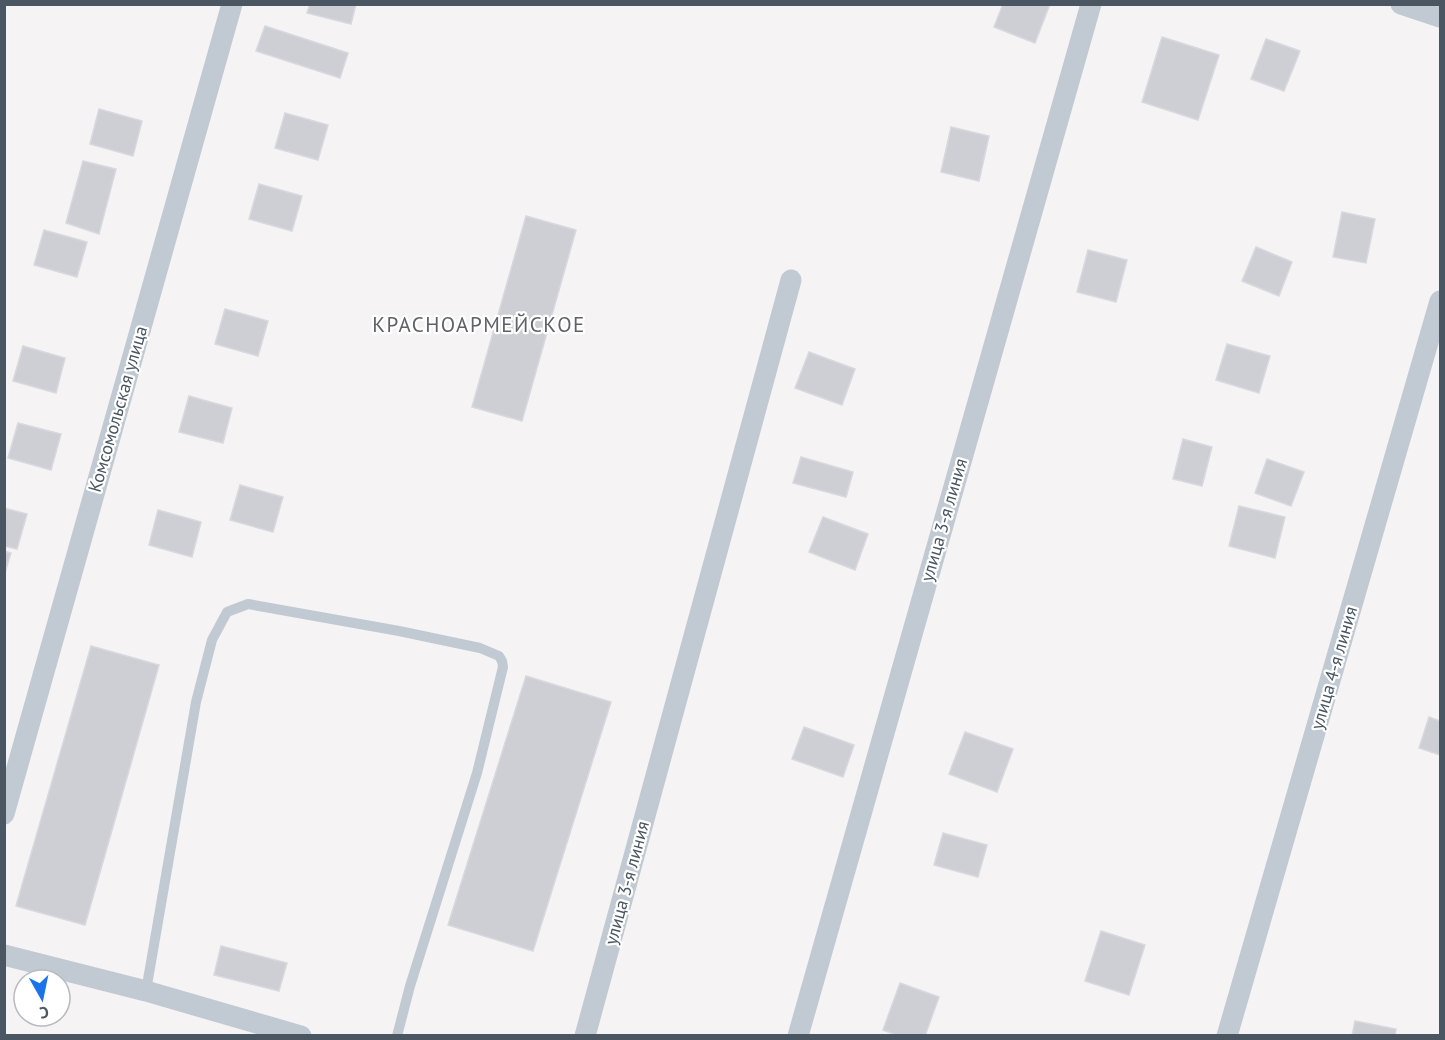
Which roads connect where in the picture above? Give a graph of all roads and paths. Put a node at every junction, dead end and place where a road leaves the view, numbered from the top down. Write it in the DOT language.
graph roads {
  1 [pos="232,4"];
  2 [pos="1091,4"];
  3 [pos="1401,4"];
  4 [pos="1440,17"];
  5 [pos="791,280"];
  6 [pos="1440,301"];
  7 [pos="4,814"];
  8 [pos="4,955"];
  9 [pos="146,991"];
  10 [pos="301,1035"];
  11 [pos="397,1035"];
  12 [pos="585,1035"];
  13 [pos="798,1035"];
  14 [pos="1227,1035"];
  1 -- 7 [label="street, Комсомольская улица"];
  2 -- 13 [label="street, улица 3-я линия"];
  3 -- 4 [label="street"];
  5 -- 12 [label="street, улица 3-я линия"];
  6 -- 14 [label="street, улица 4-я линия"];
  8 -- 9 [label="street"];
  9 -- 10 [label="street"];
  9 -- 11 [label="lane"];
}
